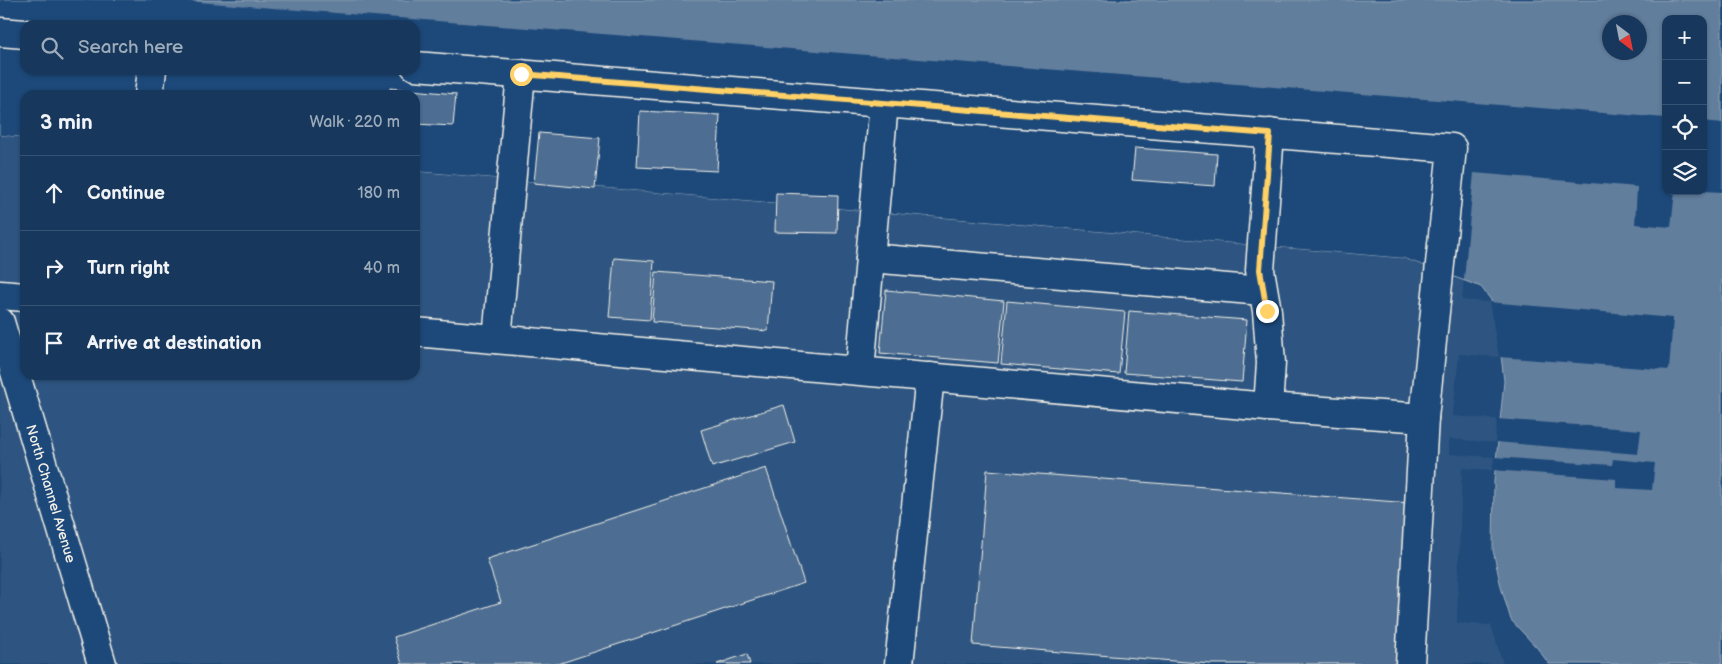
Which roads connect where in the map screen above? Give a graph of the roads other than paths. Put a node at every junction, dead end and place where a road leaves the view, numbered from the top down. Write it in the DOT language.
graph roads {
  1 [pos="0,32"];
  2 [pos="20,34"];
  3 [pos="420,66"];
  4 [pos="521,74"];
  5 [pos="151,75"];
  6 [pos="150,90"];
  7 [pos="884,103"];
  8 [pos="1270,134"];
  9 [pos="870,258"];
  10 [pos="1263,291"];
  11 [pos="0,295"];
  12 [pos="20,297"];
  13 [pos="0,322"];
  14 [pos="420,332"];
  15 [pos="497,339"];
  16 [pos="860,370"];
  17 [pos="930,377"];
  18 [pos="1268,407"];
  19 [pos="1424,418"];
  20 [pos="102,664"];
  21 [pos="899,664"];
  22 [pos="1410,664"];
  1 -- 2 [label="lane"];
  3 -- 4 [label="lane"];
  4 -- 7 [label="lane"];
  4 -- 15 [label="lane"];
  5 -- 6 [label="lane"];
  7 -- 8 [label="lane"];
  7 -- 9 [label="lane"];
  8 -- 10 [label="lane"];
  8 -- 19 [label="lane"];
  9 -- 10 [label="lane"];
  9 -- 16 [label="lane"];
  10 -- 18 [label="lane"];
  11 -- 12 [label="lane"];
  13 -- 20 [label="lane, North Channel Avenue"];
  14 -- 15 [label="lane"];
  15 -- 16 [label="lane"];
  16 -- 17 [label="lane"];
  17 -- 18 [label="lane"];
  17 -- 21 [label="lane"];
  18 -- 19 [label="lane"];
  19 -- 22 [label="lane"];
}
